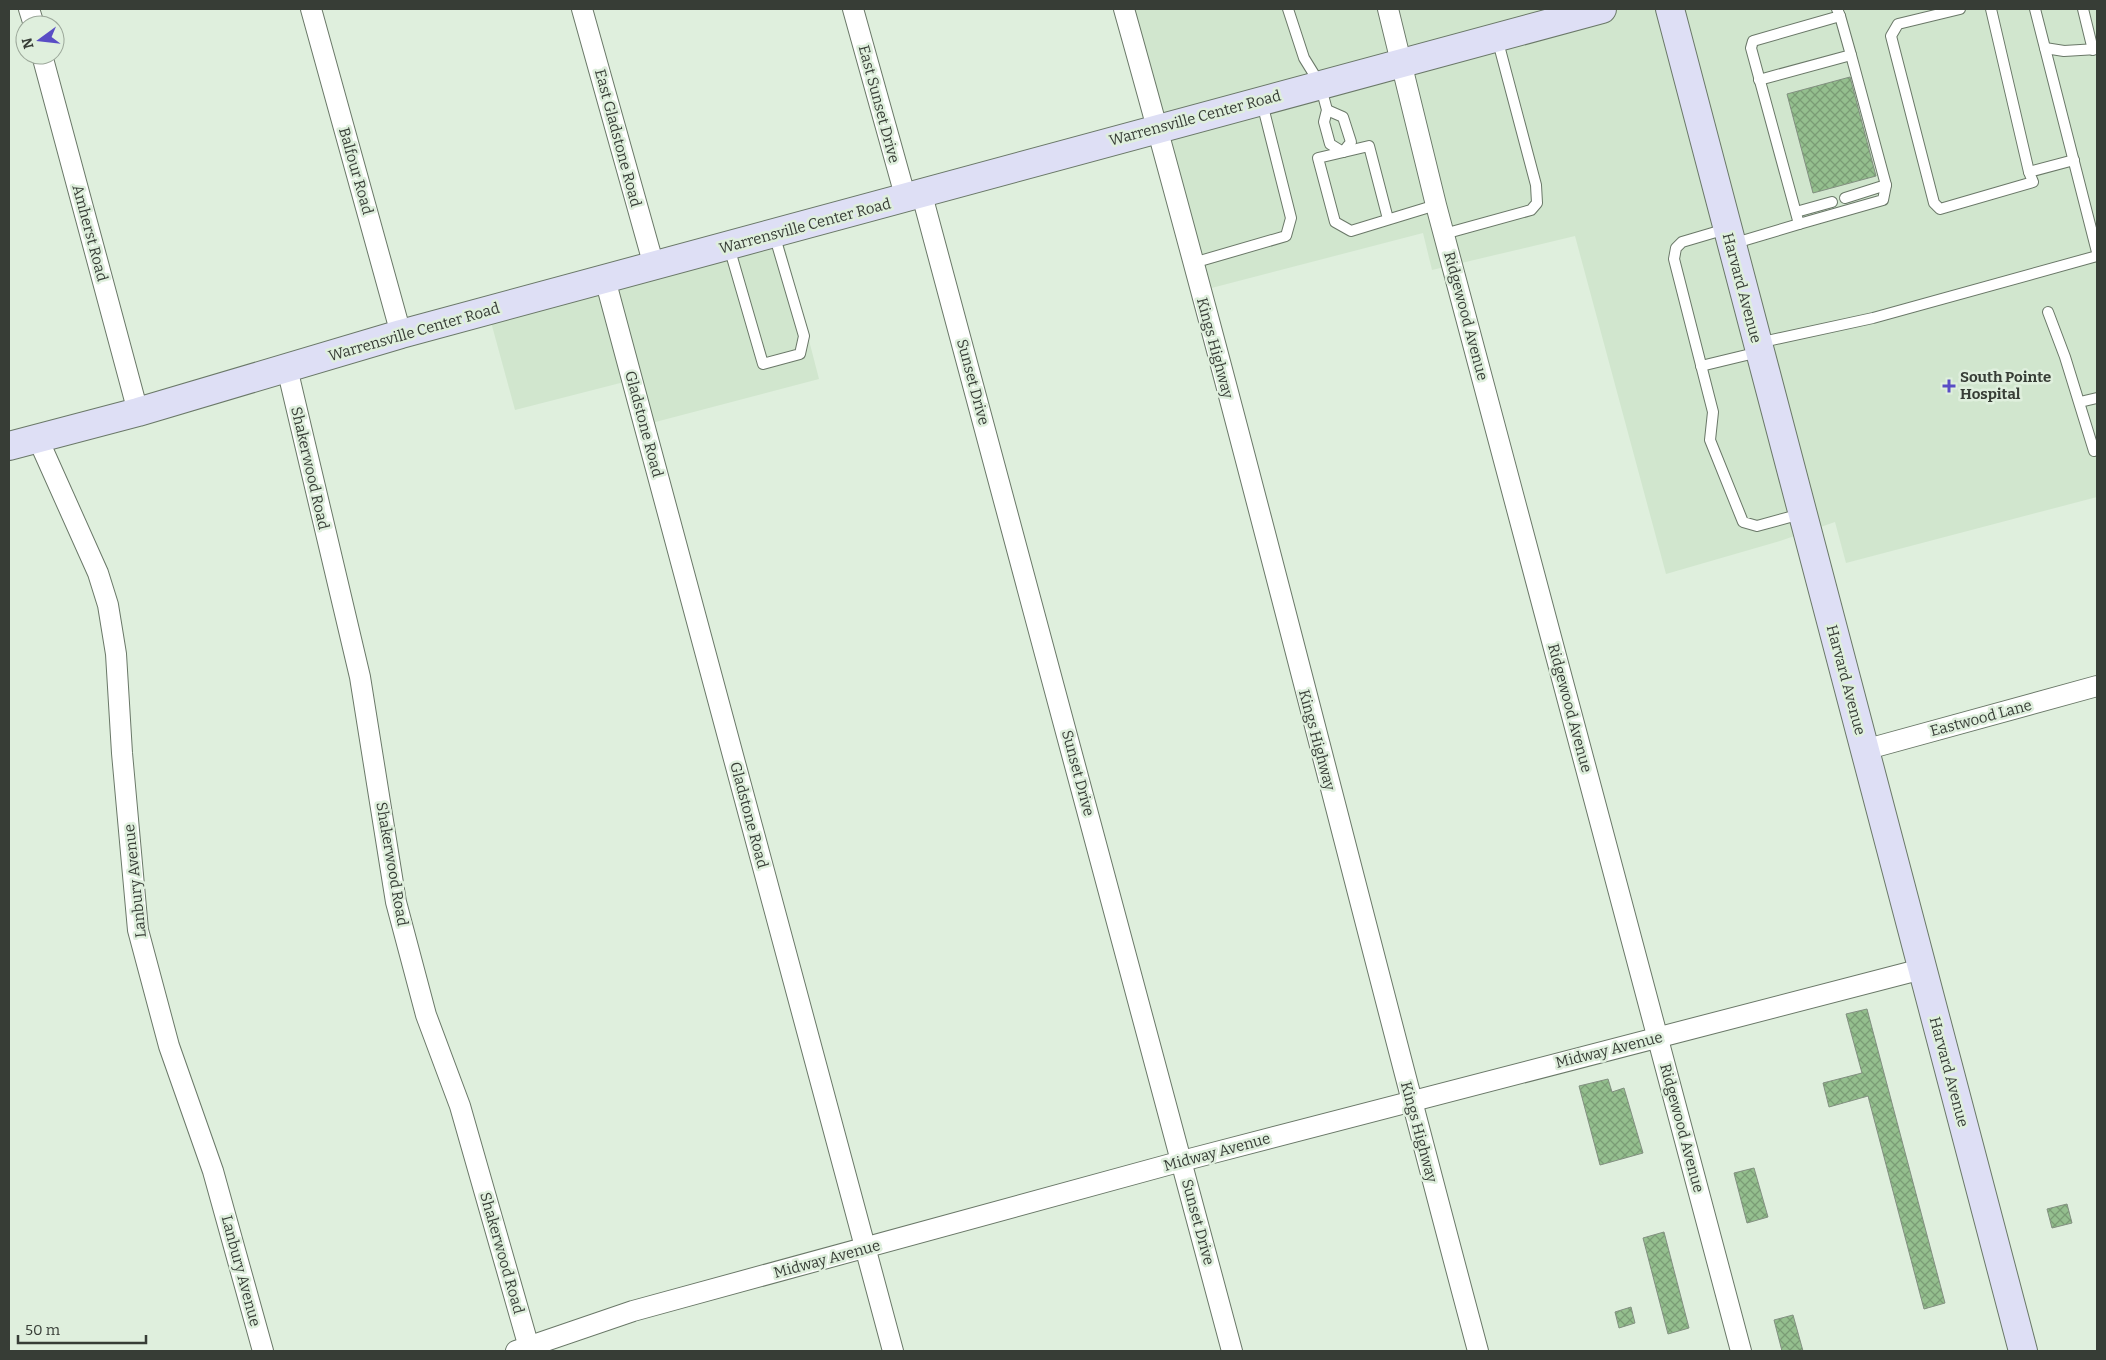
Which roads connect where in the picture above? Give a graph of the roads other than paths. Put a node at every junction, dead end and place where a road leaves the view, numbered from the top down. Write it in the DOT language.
graph roads {
  1 [pos="311,9"];
  2 [pos="582,9"];
  3 [pos="853,9"];
  4 [pos="1124,9"];
  5 [pos="1288,9"];
  6 [pos="1388,9"];
  7 [pos="1602,9"];
  8 [pos="1670,9"];
  9 [pos="1960,9"];
  10 [pos="1991,9"];
  11 [pos="2035,9"];
  12 [pos="2083,9"];
  13 [pos="1839,12"];
  14 [pos="1569,13"];
  15 [pos="1497,38"];
  16 [pos="2045,48"];
  17 [pos="2095,49"];
  18 [pos="1851,55"];
  19 [pos="1402,63"];
  20 [pos="45,65"];
  21 [pos="1759,80"];
  22 [pos="1320,84"];
  23 [pos="1261,100"];
  24 [pos="1327,110"];
  25 [pos="1157,128"];
  26 [pos="1343,152"];
  27 [pos="2074,160"];
  28 [pos="2029,172"];
  29 [pos="1886,185"];
  30 [pos="914,197"];
  31 [pos="1845,198"];
  32 [pos="1832,202"];
  33 [pos="1436,205"];
  34 [pos="1796,212"];
  35 [pos="1388,219"];
  36 [pos="1799,224"];
  37 [pos="774,234"];
  38 [pos="1444,234"];
  39 [pos="1729,236"];
  40 [pos="729,246"];
  41 [pos="2097,252"];
  42 [pos="2097,256"];
  43 [pos="1193,263"];
  44 [pos="654,266"];
  45 [pos="605,279"];
  46 [pos="2048,312"];
  47 [pos="402,334"];
  48 [pos="1758,348"];
  49 [pos="1701,366"];
  50 [pos="286,368"];
  51 [pos="2097,398"];
  52 [pos="2080,402"];
  53 [pos="138,412"];
  54 [pos="38,438"];
  55 [pos="9,446"];
  56 [pos="2094,451"];
  57 [pos="1802,514"];
  58 [pos="2097,686"];
  59 [pos="1864,750"];
  60 [pos="1922,969"];
  61 [pos="1658,1037"];
  62 [pos="1410,1101"];
  63 [pos="1182,1161"];
  64 [pos="866,1249"];
  65 [pos="525,1350"];
  66 [pos="263,1351"];
  67 [pos="894,1351"];
  68 [pos="1232,1351"];
  69 [pos="1478,1351"];
  70 [pos="1741,1351"];
  71 [pos="2023,1351"];
  1 -- 47 [label="street, Balfour Road"];
  2 -- 44 [label="street, East Gladstone Road"];
  3 -- 30 [label="street, East Sunset Drive"];
  4 -- 25 [label="street, Kings Highway"];
  5 -- 22 [label="lane"];
  6 -- 19 [label="street, Ridgewood Avenue"];
  7 -- 14 [label="main road, Warrensville Center Road"];
  8 -- 39 [label="main road, Harvard Avenue"];
  9 -- 28 [label="lane"];
  10 -- 28 [label="lane"];
  11 -- 16 [label="lane"];
  12 -- 17 [label="lane"];
  13 -- 18 [label="lane"];
  13 -- 21 [label="lane"];
  14 -- 15 [label="main road, Warrensville Center Road"];
  15 -- 19 [label="main road, Warrensville Center Road"];
  15 -- 38 [label="lane"];
  16 -- 17 [label="lane"];
  16 -- 27 [label="lane"];
  18 -- 21 [label="lane"];
  18 -- 29 [label="lane"];
  19 -- 22 [label="main road, Warrensville Center Road"];
  19 -- 33 [label="street, Ridgewood Avenue"];
  20 -- 53 [label="street, Amherst Road"];
  21 -- 34 [label="lane"];
  22 -- 23 [label="main road, Warrensville Center Road"];
  22 -- 24 [label="lane"];
  23 -- 25 [label="main road, Warrensville Center Road"];
  23 -- 43 [label="lane"];
  24 -- 26 [label="lane"];
  24 -- 26 [label="lane"];
  25 -- 30 [label="main road, Warrensville Center Road"];
  25 -- 43 [label="street, Kings Highway"];
  26 -- 35 [label="lane"];
  26 -- 35 [label="lane"];
  27 -- 28 [label="lane"];
  27 -- 41 [label="lane"];
  29 -- 31 [label="lane"];
  29 -- 36 [label="lane"];
  30 -- 37 [label="main road, Warrensville Center Road"];
  30 -- 63 [label="street, Sunset Drive"];
  32 -- 34 [label="lane"];
  33 -- 35 [label="lane"];
  33 -- 38 [label="street, Ridgewood Avenue"];
  34 -- 36 [label="lane"];
  36 -- 39 [label="lane"];
  37 -- 40 [label="main road, Warrensville Center Road"];
  37 -- 40 [label="lane"];
  38 -- 61 [label="street, Ridgewood Avenue"];
  39 -- 48 [label="main road, Harvard Avenue"];
  39 -- 49 [label="lane"];
  40 -- 44 [label="main road, Warrensville Center Road"];
  42 -- 48 [label="lane"];
  43 -- 62 [label="street, Kings Highway"];
  44 -- 45 [label="main road, Warrensville Center Road"];
  45 -- 47 [label="main road, Warrensville Center Road"];
  45 -- 64 [label="street, Gladstone Road"];
  46 -- 52 [label="lane"];
  47 -- 50 [label="main road, Warrensville Center Road"];
  48 -- 49 [label="lane"];
  48 -- 57 [label="main road, Harvard Avenue"];
  49 -- 57 [label="lane"];
  50 -- 53 [label="main road, Warrensville Center Road"];
  50 -- 65 [label="street, Shakerwood Road"];
  51 -- 52 [label="lane"];
  52 -- 56 [label="lane"];
  53 -- 54 [label="main road, Warrensville Center Road"];
  54 -- 55 [label="main road, Warrensville Center Road"];
  54 -- 66 [label="street, Lanbury Avenue"];
  57 -- 59 [label="main road, Harvard Avenue"];
  58 -- 59 [label="street, Eastwood Lane"];
  59 -- 60 [label="main road, Harvard Avenue"];
  60 -- 61 [label="street, Midway Avenue"];
  60 -- 71 [label="main road, Harvard Avenue"];
  61 -- 62 [label="street, Midway Avenue"];
  61 -- 70 [label="street, Ridgewood Avenue"];
  62 -- 63 [label="street, Midway Avenue"];
  62 -- 69 [label="street, Kings Highway"];
  63 -- 64 [label="street, Midway Avenue"];
  63 -- 68 [label="street, Sunset Drive"];
  64 -- 65 [label="street, Midway Avenue"];
  64 -- 67 [label="street, Gladstone Road"];
}
